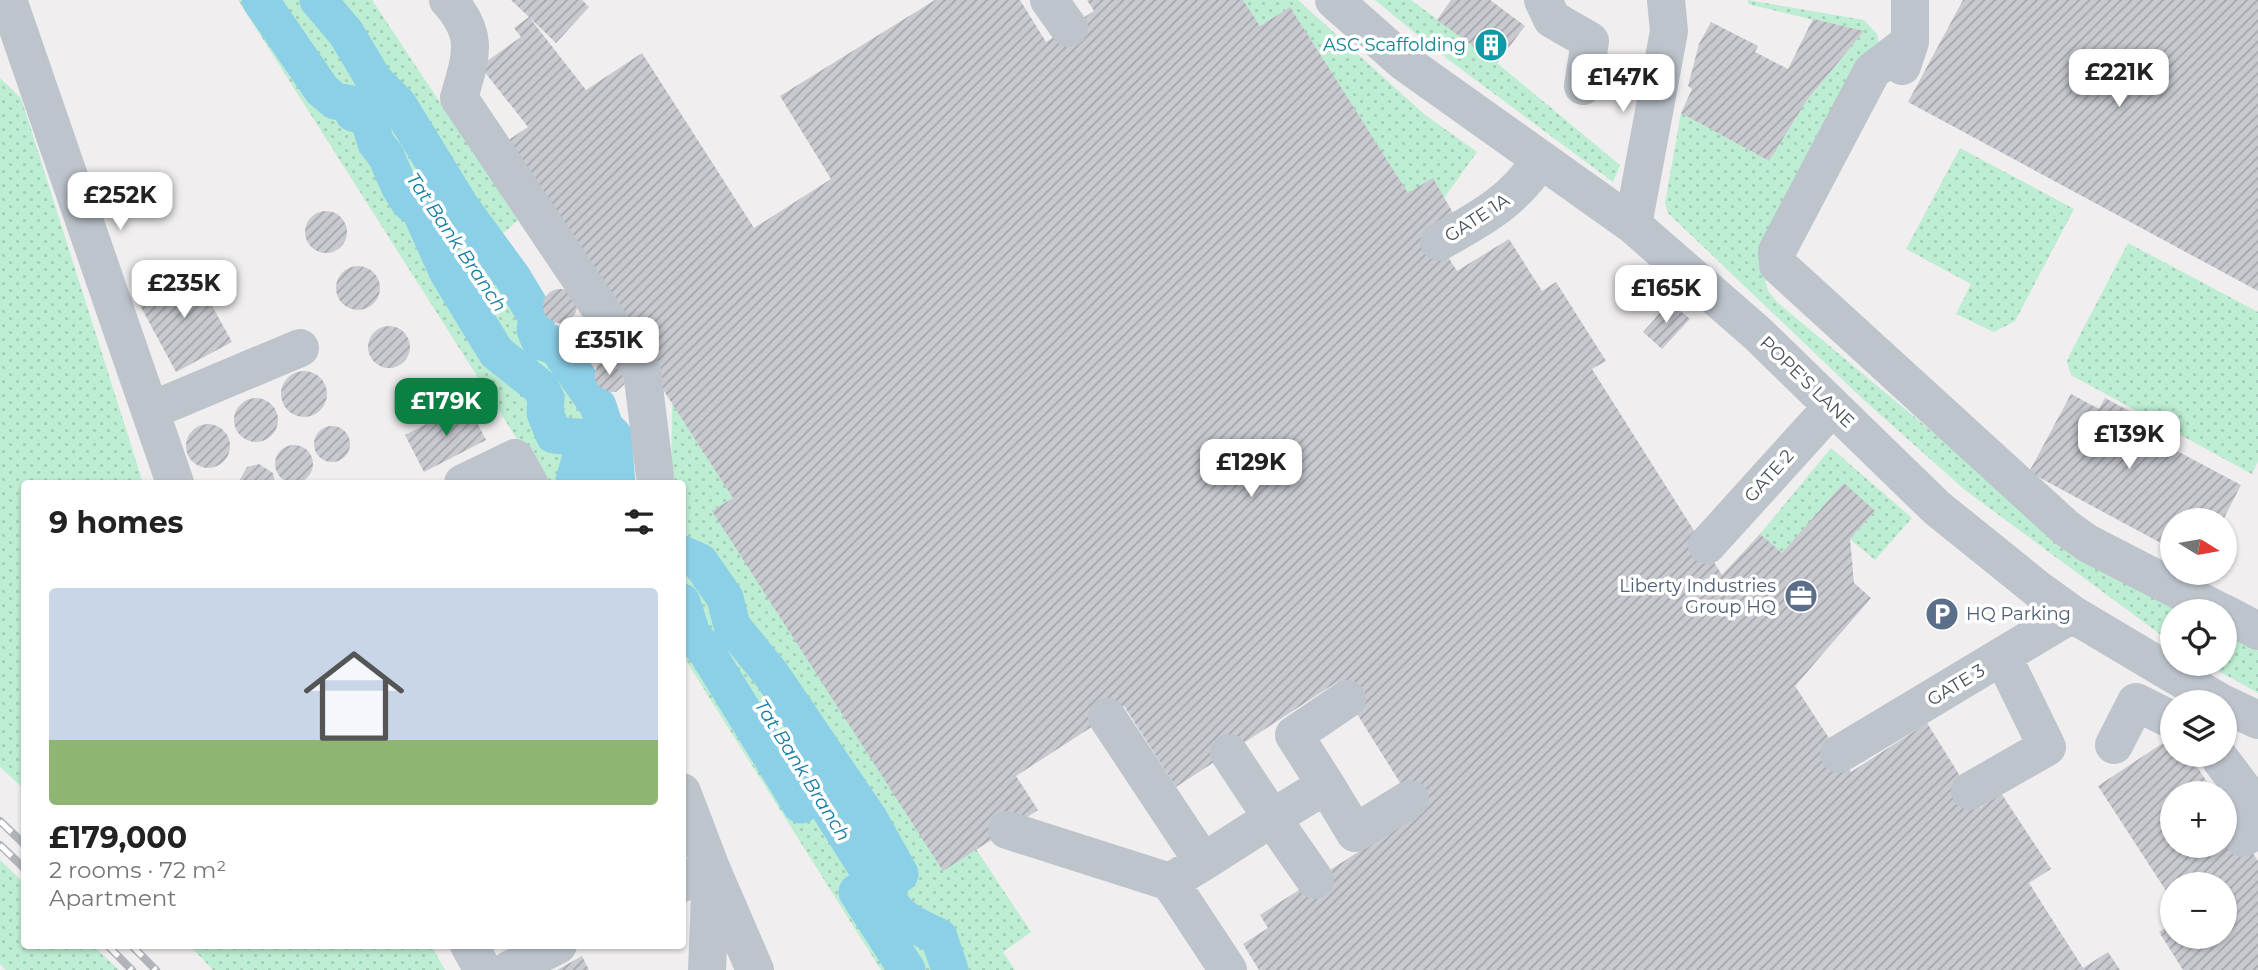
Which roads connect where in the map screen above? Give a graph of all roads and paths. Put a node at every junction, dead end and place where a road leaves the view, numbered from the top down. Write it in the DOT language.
graph roads {
  1 [pos="8,0"];
  2 [pos="448,0"];
  3 [pos="1334,0"];
  4 [pos="1543,0"];
  5 [pos="1665,0"];
  6 [pos="1911,16"];
  7 [pos="1583,86"];
  8 [pos="1541,160"];
  9 [pos="1633,225"];
  10 [pos="1439,242"];
  11 [pos="300,348"];
  12 [pos="1832,407"];
  13 [pos="150,411"];
  14 [pos="654,475"];
  15 [pos="174,480"];
  16 [pos="469,480"];
  17 [pos="527,480"];
  18 [pos="1707,545"];
  19 [pos="2196,599"];
  20 [pos="2072,614"];
  21 [pos="2237,620"];
  22 [pos="2258,631"];
  23 [pos="2003,657"];
  24 [pos="2200,690"];
  25 [pos="1347,699"];
  26 [pos="2237,710"];
  27 [pos="2160,714"];
  28 [pos="1107,717"];
  29 [pos="2258,720"];
  30 [pos="2114,745"];
  31 [pos="1229,753"];
  32 [pos="1839,754"];
  33 [pos="2216,767"];
  34 [pos="1326,785"];
  35 [pos="1970,791"];
  36 [pos="1410,799"];
  37 [pos="686,814"];
  38 [pos="2247,817"];
  39 [pos="1272,818"];
  40 [pos="1007,830"];
  41 [pos="1203,862"];
  42 [pos="697,876"];
  43 [pos="1315,880"];
  44 [pos="1170,882"];
  45 [pos="471,949"];
  46 [pos="550,949"];
  47 [pos="483,970"];
  48 [pos="509,970"];
  49 [pos="707,970"];
  50 [pos="754,970"];
  51 [pos="1228,970"];
  1 -- 13 [label="street"];
  2 -- 14 [label="street"];
  3 -- 8 [label="street, POPE'S LANE"];
  4 -- 7 [label="street"];
  5 -- 9 [label="street"];
  6 -- 19 [label="street"];
  8 -- 9 [label="street, POPE'S LANE"];
  8 -- 10 [label="street, GATE 1A"];
  9 -- 12 [label="street, POPE'S LANE"];
  11 -- 13 [label="street"];
  12 -- 18 [label="street, GATE 2"];
  12 -- 20 [label="street, POPE'S LANE"];
  13 -- 15 [label="street"];
  16 -- 17 [label="street"];
  20 -- 23 [label="street, GATE 3"];
  20 -- 24 [label="street, POPE'S LANE"];
  21 -- 22 [label="street"];
  23 -- 32 [label="street, GATE 3"];
  23 -- 35 [label="street"];
  25 -- 34 [label="street"];
  26 -- 29 [label="street, POPE'S LANE"];
  27 -- 30 [label="street"];
  28 -- 41 [label="street"];
  31 -- 39 [label="street"];
  33 -- 38 [label="street"];
  34 -- 36 [label="street"];
  34 -- 39 [label="street"];
  37 -- 42 [label="street"];
  39 -- 41 [label="street"];
  39 -- 43 [label="street"];
  40 -- 44 [label="street"];
  41 -- 44 [label="street"];
  42 -- 49 [label="street"];
  42 -- 50 [label="street"];
  44 -- 51 [label="street"];
  45 -- 47 [label="street"];
  46 -- 48 [label="street"];
}
